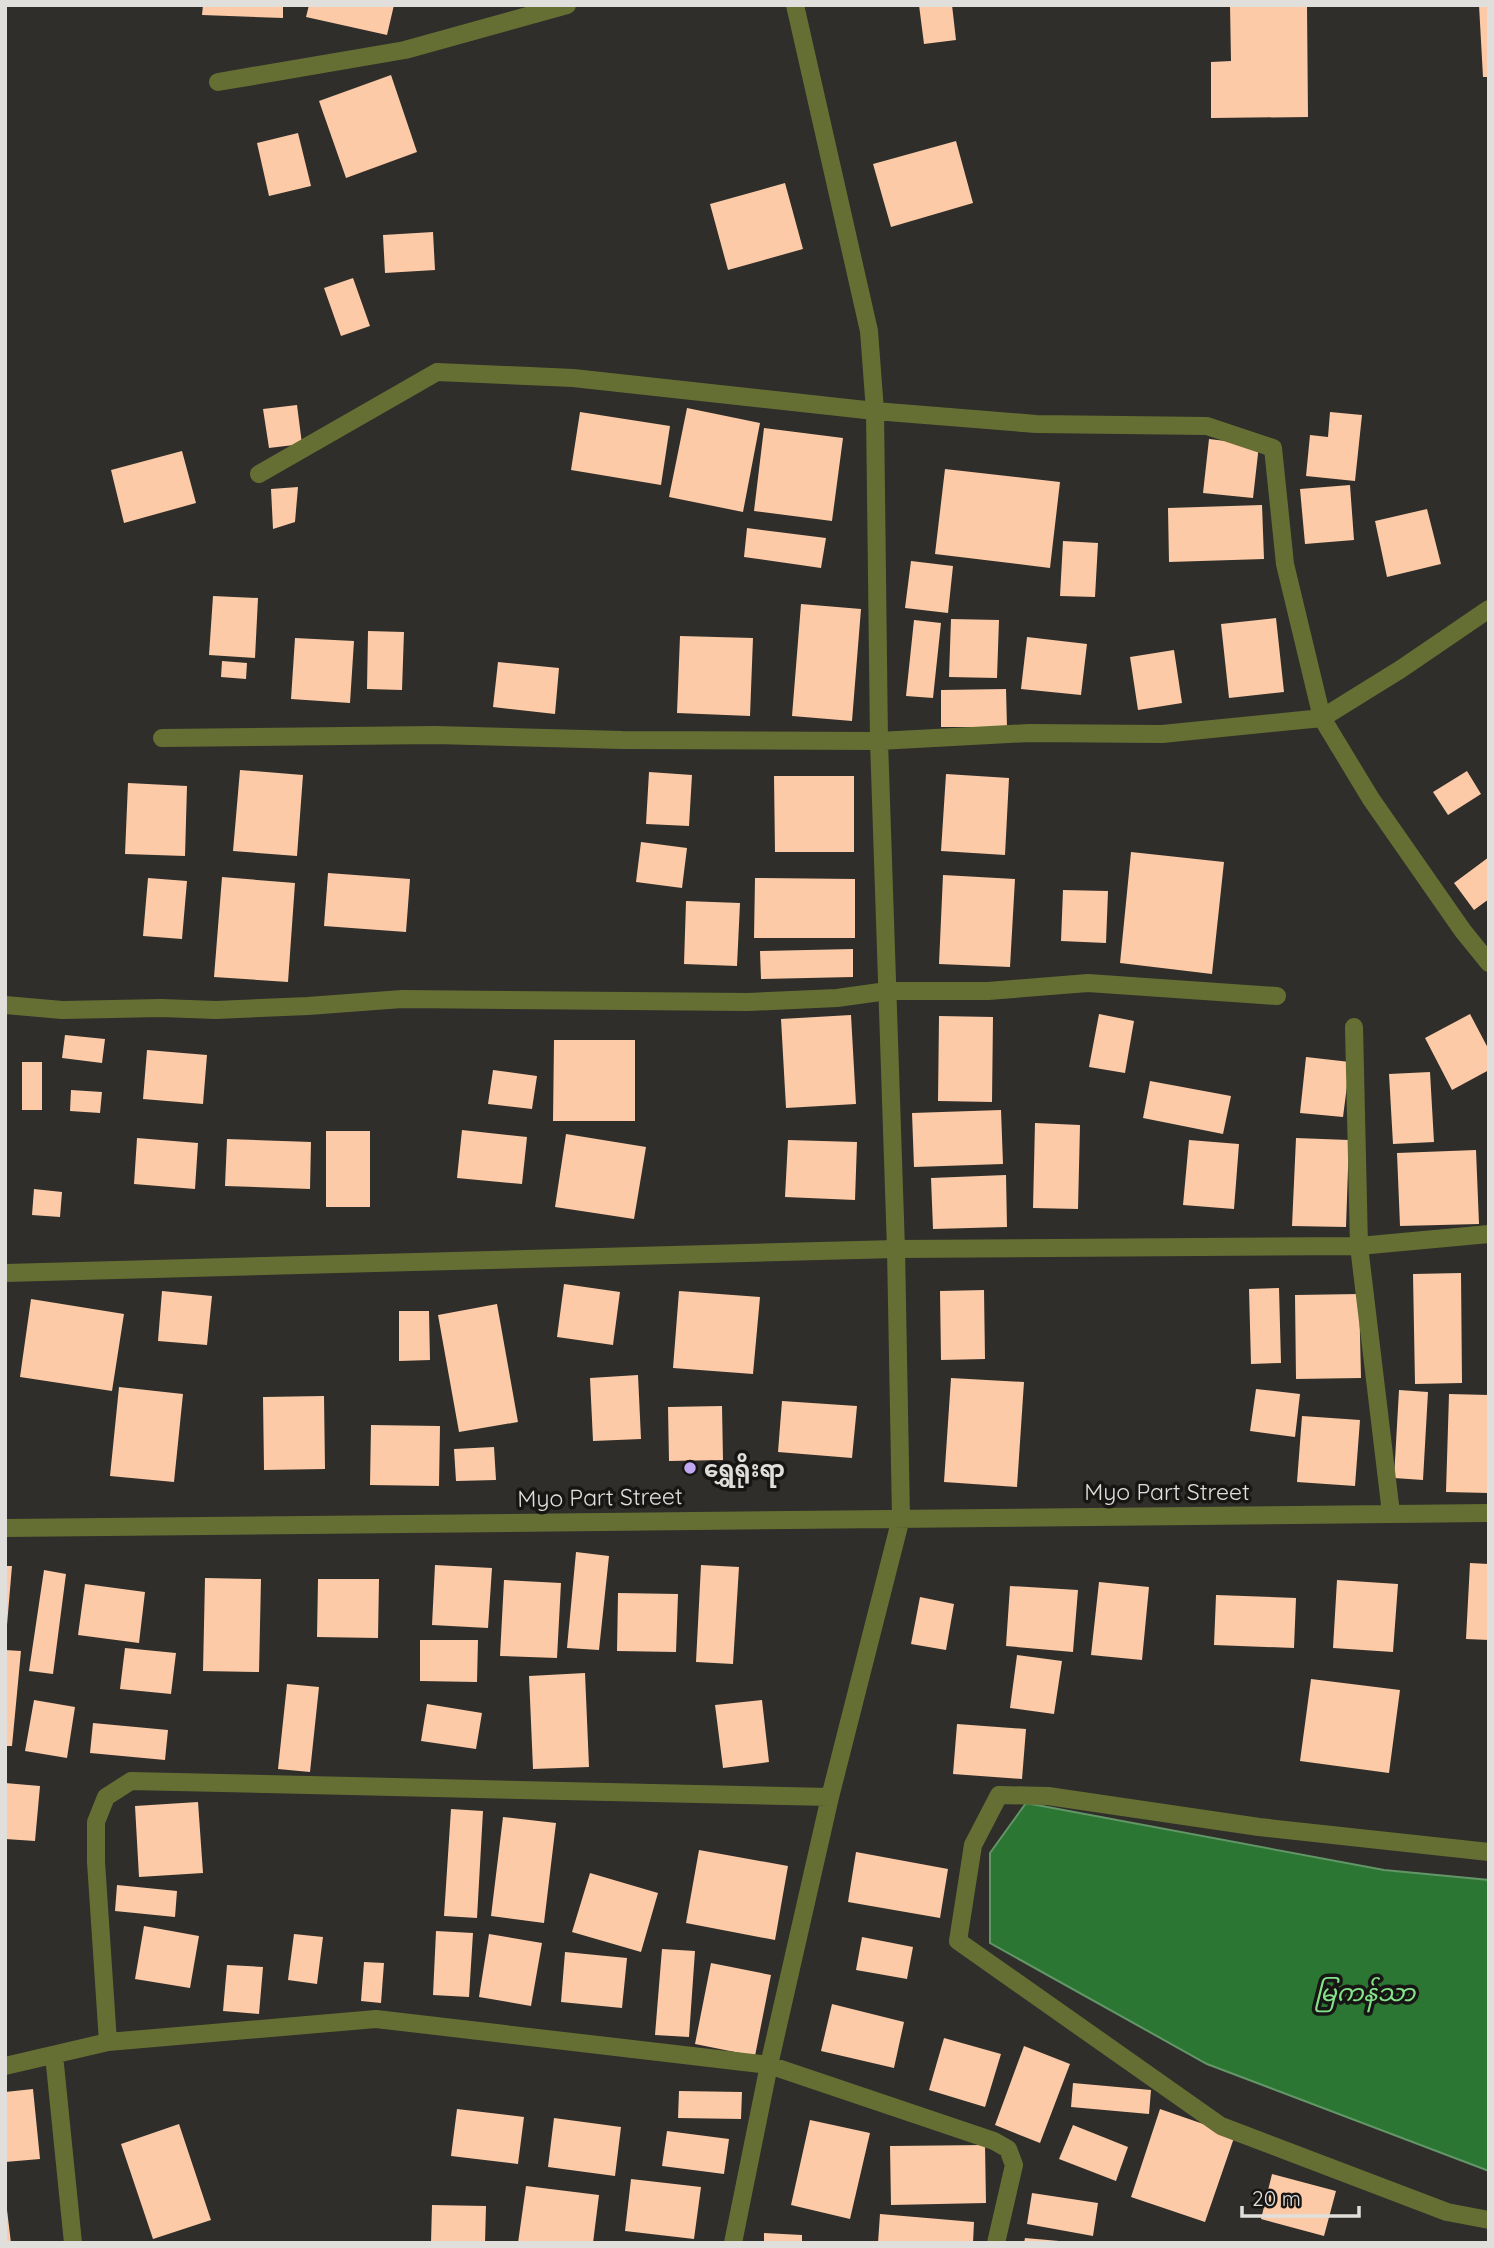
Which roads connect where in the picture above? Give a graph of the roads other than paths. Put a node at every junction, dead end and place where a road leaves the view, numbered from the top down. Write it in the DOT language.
graph roads {
  1 [pos="567,5"];
  2 [pos="795,5"];
  3 [pos="218,82"];
  4 [pos="875,411"];
  5 [pos="259,474"];
  6 [pos="1489,609"];
  7 [pos="1322,718"];
  8 [pos="162,738"];
  9 [pos="879,741"];
  10 [pos="1489,963"];
  11 [pos="887,991"];
  12 [pos="1277,996"];
  13 [pos="5,1005"];
  14 [pos="1354,1027"];
  15 [pos="1489,1234"];
  16 [pos="1359,1246"];
  17 [pos="896,1249"];
  18 [pos="5,1273"];
  19 [pos="1391,1513"];
  20 [pos="1489,1513"];
  21 [pos="901,1518"];
  22 [pos="5,1528"];
  23 [pos="830,1797"];
  24 [pos="1489,1852"];
  25 [pos="108,2042"];
  26 [pos="54,2055"];
  27 [pos="769,2065"];
  28 [pos="5,2066"];
  29 [pos="1489,2220"];
  30 [pos="73,2243"];
  31 [pos="733,2243"];
  32 [pos="996,2243"];
  1 -- 3 [label="street"];
  2 -- 4 [label="street"];
  4 -- 5 [label="street"];
  4 -- 7 [label="street"];
  4 -- 9 [label="street"];
  6 -- 7 [label="street"];
  7 -- 9 [label="street"];
  7 -- 10 [label="street"];
  8 -- 9 [label="street"];
  9 -- 11 [label="street"];
  11 -- 12 [label="street"];
  11 -- 13 [label="street"];
  11 -- 17 [label="street"];
  14 -- 16 [label="street"];
  15 -- 16 [label="street"];
  16 -- 17 [label="street"];
  16 -- 19 [label="street"];
  17 -- 18 [label="street"];
  17 -- 21 [label="street"];
  19 -- 20 [label="street, Myo Part Street"];
  19 -- 21 [label="street, Myo Part Street"];
  21 -- 22 [label="street, Myo Part Street"];
  21 -- 23 [label="street"];
  23 -- 25 [label="street"];
  23 -- 27 [label="street"];
  24 -- 29 [label="street"];
  25 -- 26 [label="street"];
  25 -- 27 [label="street"];
  26 -- 28 [label="street"];
  26 -- 30 [label="street"];
  27 -- 31 [label="street"];
  27 -- 32 [label="street"];
}
